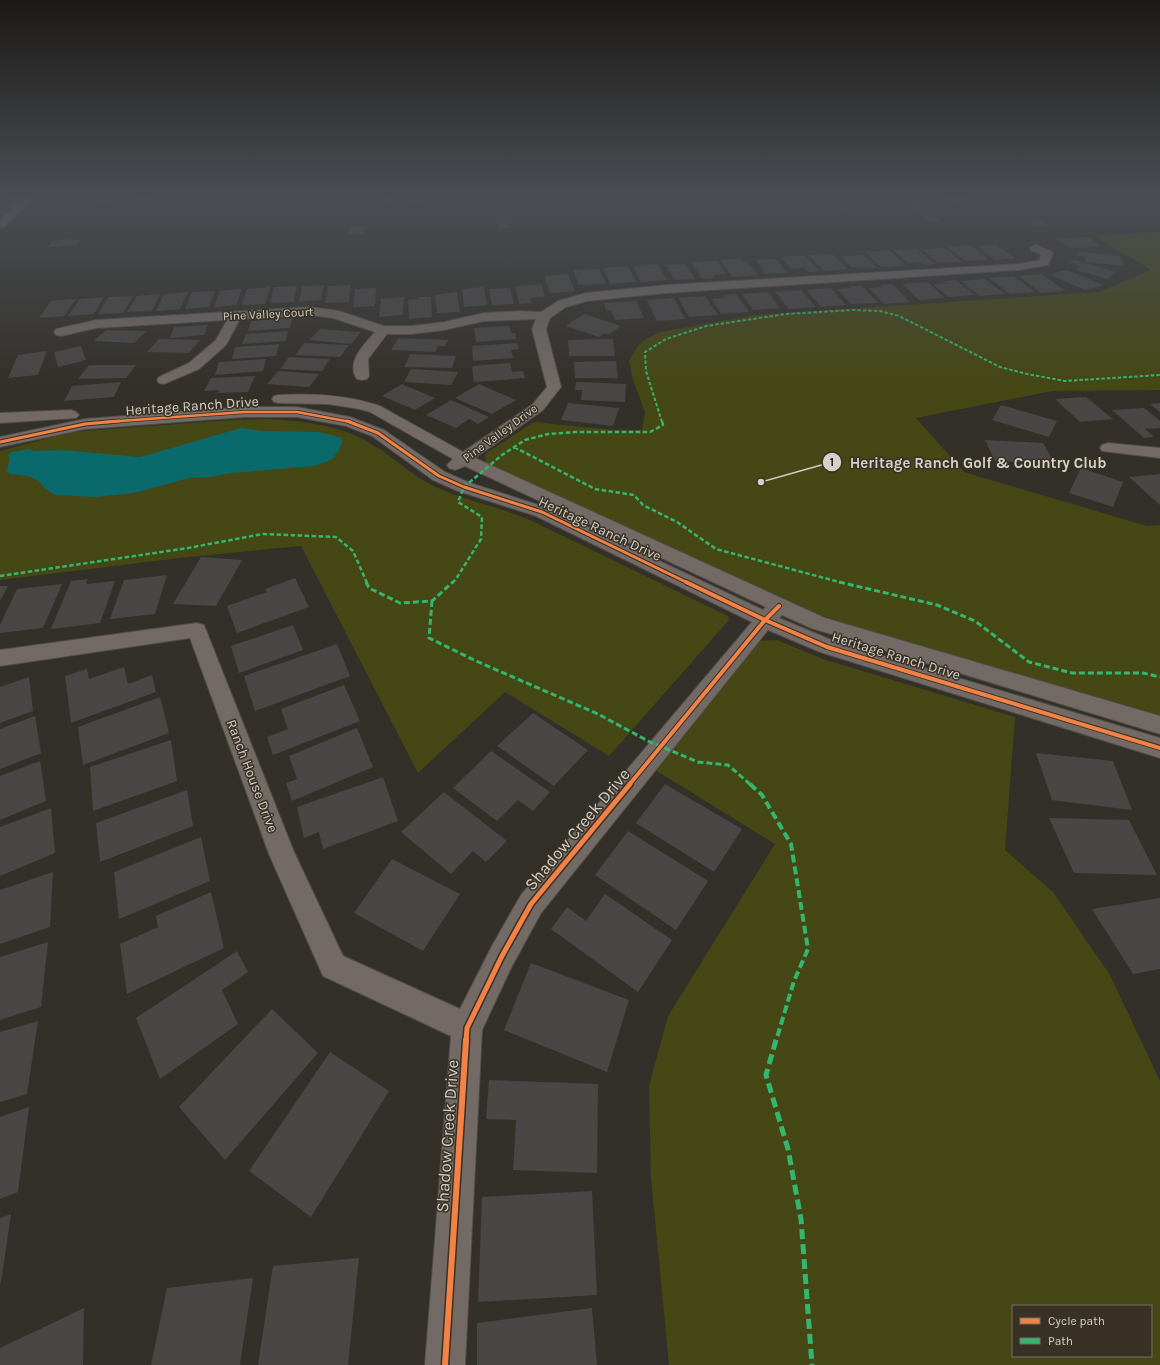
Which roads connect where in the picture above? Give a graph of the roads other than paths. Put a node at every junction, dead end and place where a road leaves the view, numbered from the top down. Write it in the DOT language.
graph roads {
  1 [pos="1045,259"];
  2 [pos="236,315"];
  3 [pos="544,316"];
  4 [pos="383,330"];
  5 [pos="62,332"];
  6 [pos="362,376"];
  7 [pos="164,380"];
  8 [pos="0,418"];
  9 [pos="0,442"];
  10 [pos="1108,448"];
  11 [pos="1160,453"];
  12 [pos="464,459"];
  13 [pos="439,476"];
  14 [pos="772,613"];
  15 [pos="0,658"];
  16 [pos="1160,726"];
  17 [pos="1160,748"];
  18 [pos="467,1028"];
  19 [pos="445,1365"];
  1 -- 3 [label="street"];
  2 -- 4 [label="street, Pine Valley Court"];
  2 -- 5 [label="street, Pine Valley Court"];
  2 -- 7 [label="street"];
  3 -- 4 [label="street, Pine Valley Court"];
  3 -- 12 [label="street, Pine Valley Drive"];
  4 -- 6 [label="street"];
  8 -- 12 [label="street, Heritage Ranch Drive"];
  9 -- 13 [label="street, Heritage Ranch Drive"];
  10 -- 11 [label="street"];
  12 -- 13 [label="street, Pine Valley Drive"];
  12 -- 14 [label="street, Heritage Ranch Drive"];
  13 -- 14 [label="street, Heritage Ranch Drive"];
  14 -- 16 [label="street, Heritage Ranch Drive"];
  14 -- 17 [label="street, Heritage Ranch Drive"];
  14 -- 18 [label="street, Shadow Creek Drive"];
  15 -- 18 [label="street, Ranch House Drive"];
  18 -- 19 [label="street, Shadow Creek Drive"];
}
